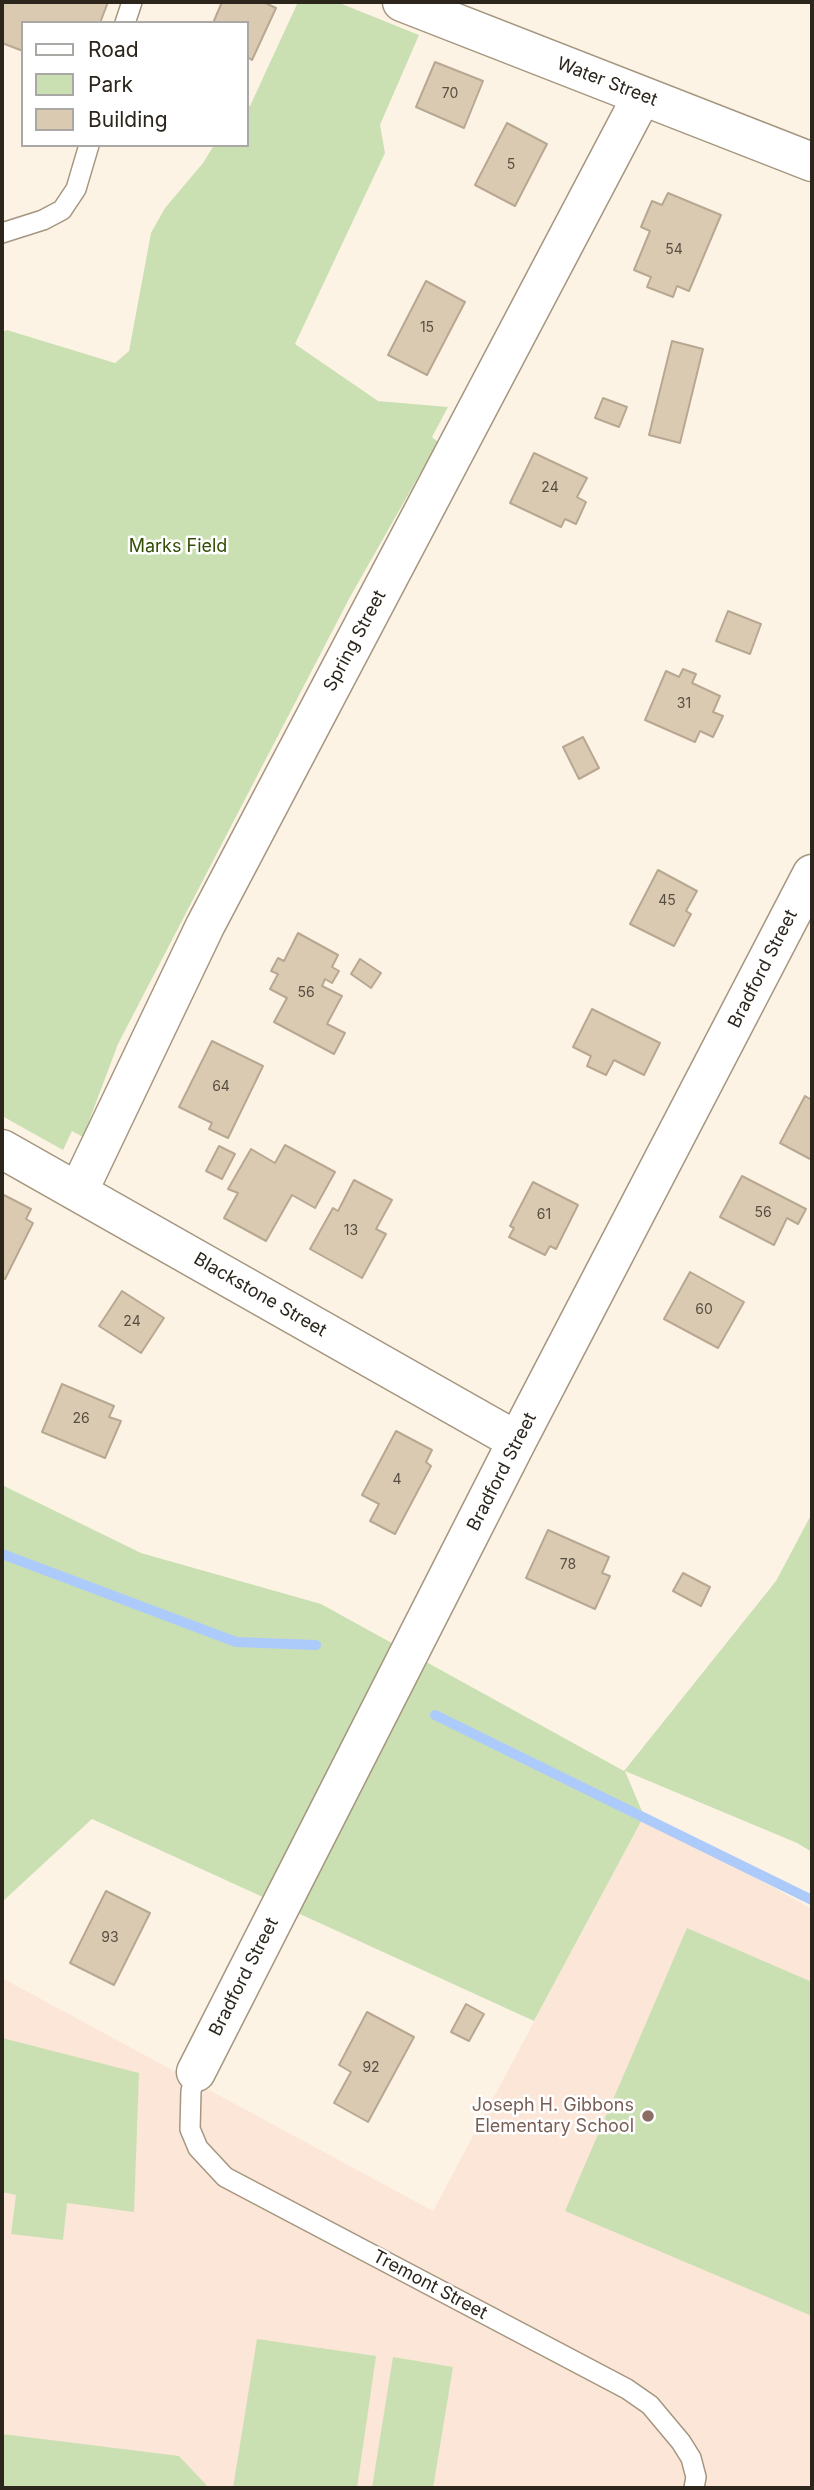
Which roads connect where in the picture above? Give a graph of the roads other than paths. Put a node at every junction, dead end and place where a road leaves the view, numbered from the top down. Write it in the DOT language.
graph roads {
  1 [pos="132,2"];
  2 [pos="402,2"];
  3 [pos="126,21"];
  4 [pos="642,96"];
  5 [pos="88,147"];
  6 [pos="812,162"];
  7 [pos="2,233"];
  8 [pos="811,877"];
  9 [pos="2,1149"];
  10 [pos="78,1192"];
  11 [pos="517,1441"];
  12 [pos="196,2072"];
  13 [pos="694,2488"];
  1 -- 3 [label="lane"];
  2 -- 4 [label="street, Water Street"];
  4 -- 6 [label="street, Water Street"];
  4 -- 10 [label="street, Spring Street"];
  5 -- 7 [label="lane"];
  8 -- 11 [label="street, Bradford Street"];
  9 -- 10 [label="street, Blackstone Street"];
  10 -- 11 [label="street, Blackstone Street"];
  11 -- 12 [label="street, Bradford Street"];
  12 -- 13 [label="lane, Tremont Street"];
}
